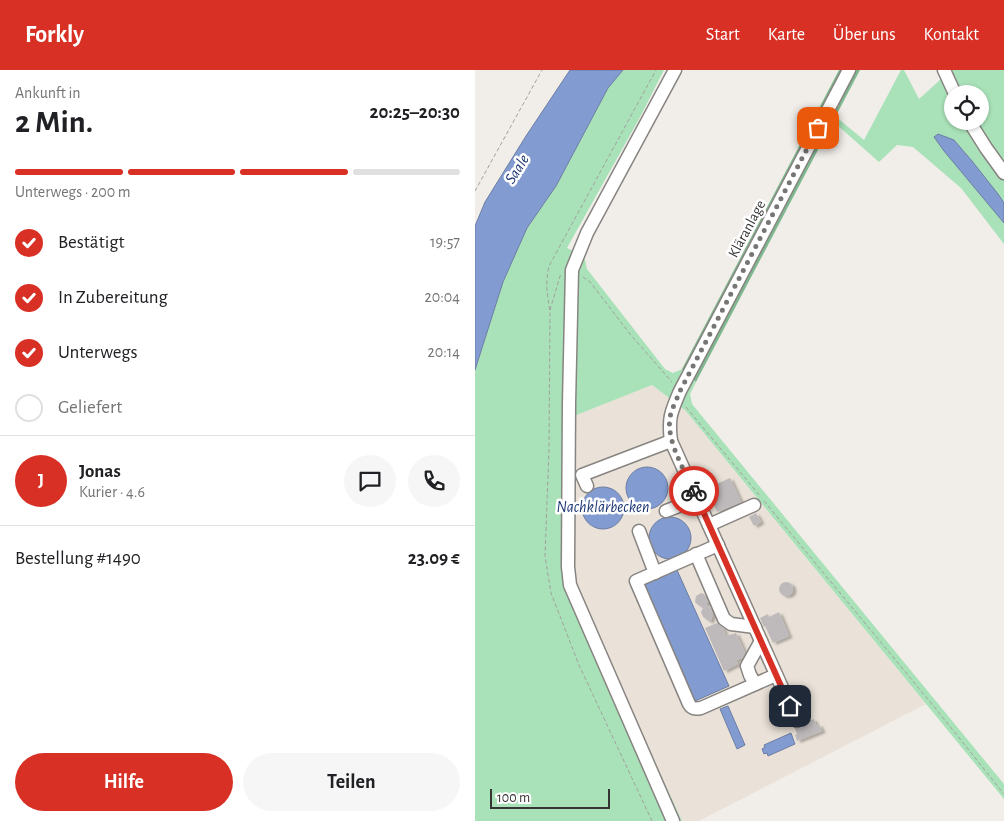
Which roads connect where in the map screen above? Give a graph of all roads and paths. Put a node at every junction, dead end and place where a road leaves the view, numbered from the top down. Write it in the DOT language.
graph roads {
  1 [pos="542,70"];
  2 [pos="675,70"];
  3 [pos="849,70"];
  4 [pos="944,70"];
  5 [pos="951,85"];
  6 [pos="975,130"];
  7 [pos="1004,173"];
  8 [pos="475,191"];
  9 [pos="573,270"];
  10 [pos="550,311"];
  11 [pos="678,397"];
  12 [pos="671,441"];
  13 [pos="587,486"];
  14 [pos="697,499"];
  15 [pos="754,506"];
  16 [pos="665,511"];
  17 [pos="709,525"];
  18 [pos="639,531"];
  19 [pos="718,545"];
  20 [pos="697,554"];
  21 [pos="655,573"];
  22 [pos="755,627"];
  23 [pos="761,641"];
  24 [pos="776,675"];
  25 [pos="755,684"];
  26 [pos="797,721"];
  27 [pos="1004,794"];
  28 [pos="673,821"];
  1 -- 8 [label="path"];
  2 -- 9 [label="street"];
  3 -- 11 [label="street, Kläranlage"];
  4 -- 5 [label="street"];
  6 -- 7 [label="street"];
  9 -- 10 [label="path"];
  9 -- 11 [label="path"];
  9 -- 28 [label="street"];
  11 -- 12 [label="street, Kläranlage"];
  11 -- 27 [label="path"];
  12 -- 13 [label="street"];
  12 -- 14 [label="street"];
  14 -- 16 [label="street"];
  14 -- 17 [label="street"];
  15 -- 17 [label="street"];
  17 -- 19 [label="street"];
  18 -- 21 [label="street"];
  19 -- 20 [label="street"];
  19 -- 22 [label="street"];
  20 -- 21 [label="street"];
  20 -- 22 [label="street"];
  21 -- 25 [label="street"];
  22 -- 23 [label="street"];
  23 -- 24 [label="street"];
  23 -- 25 [label="street"];
  24 -- 25 [label="street"];
  24 -- 26 [label="street"];
}
